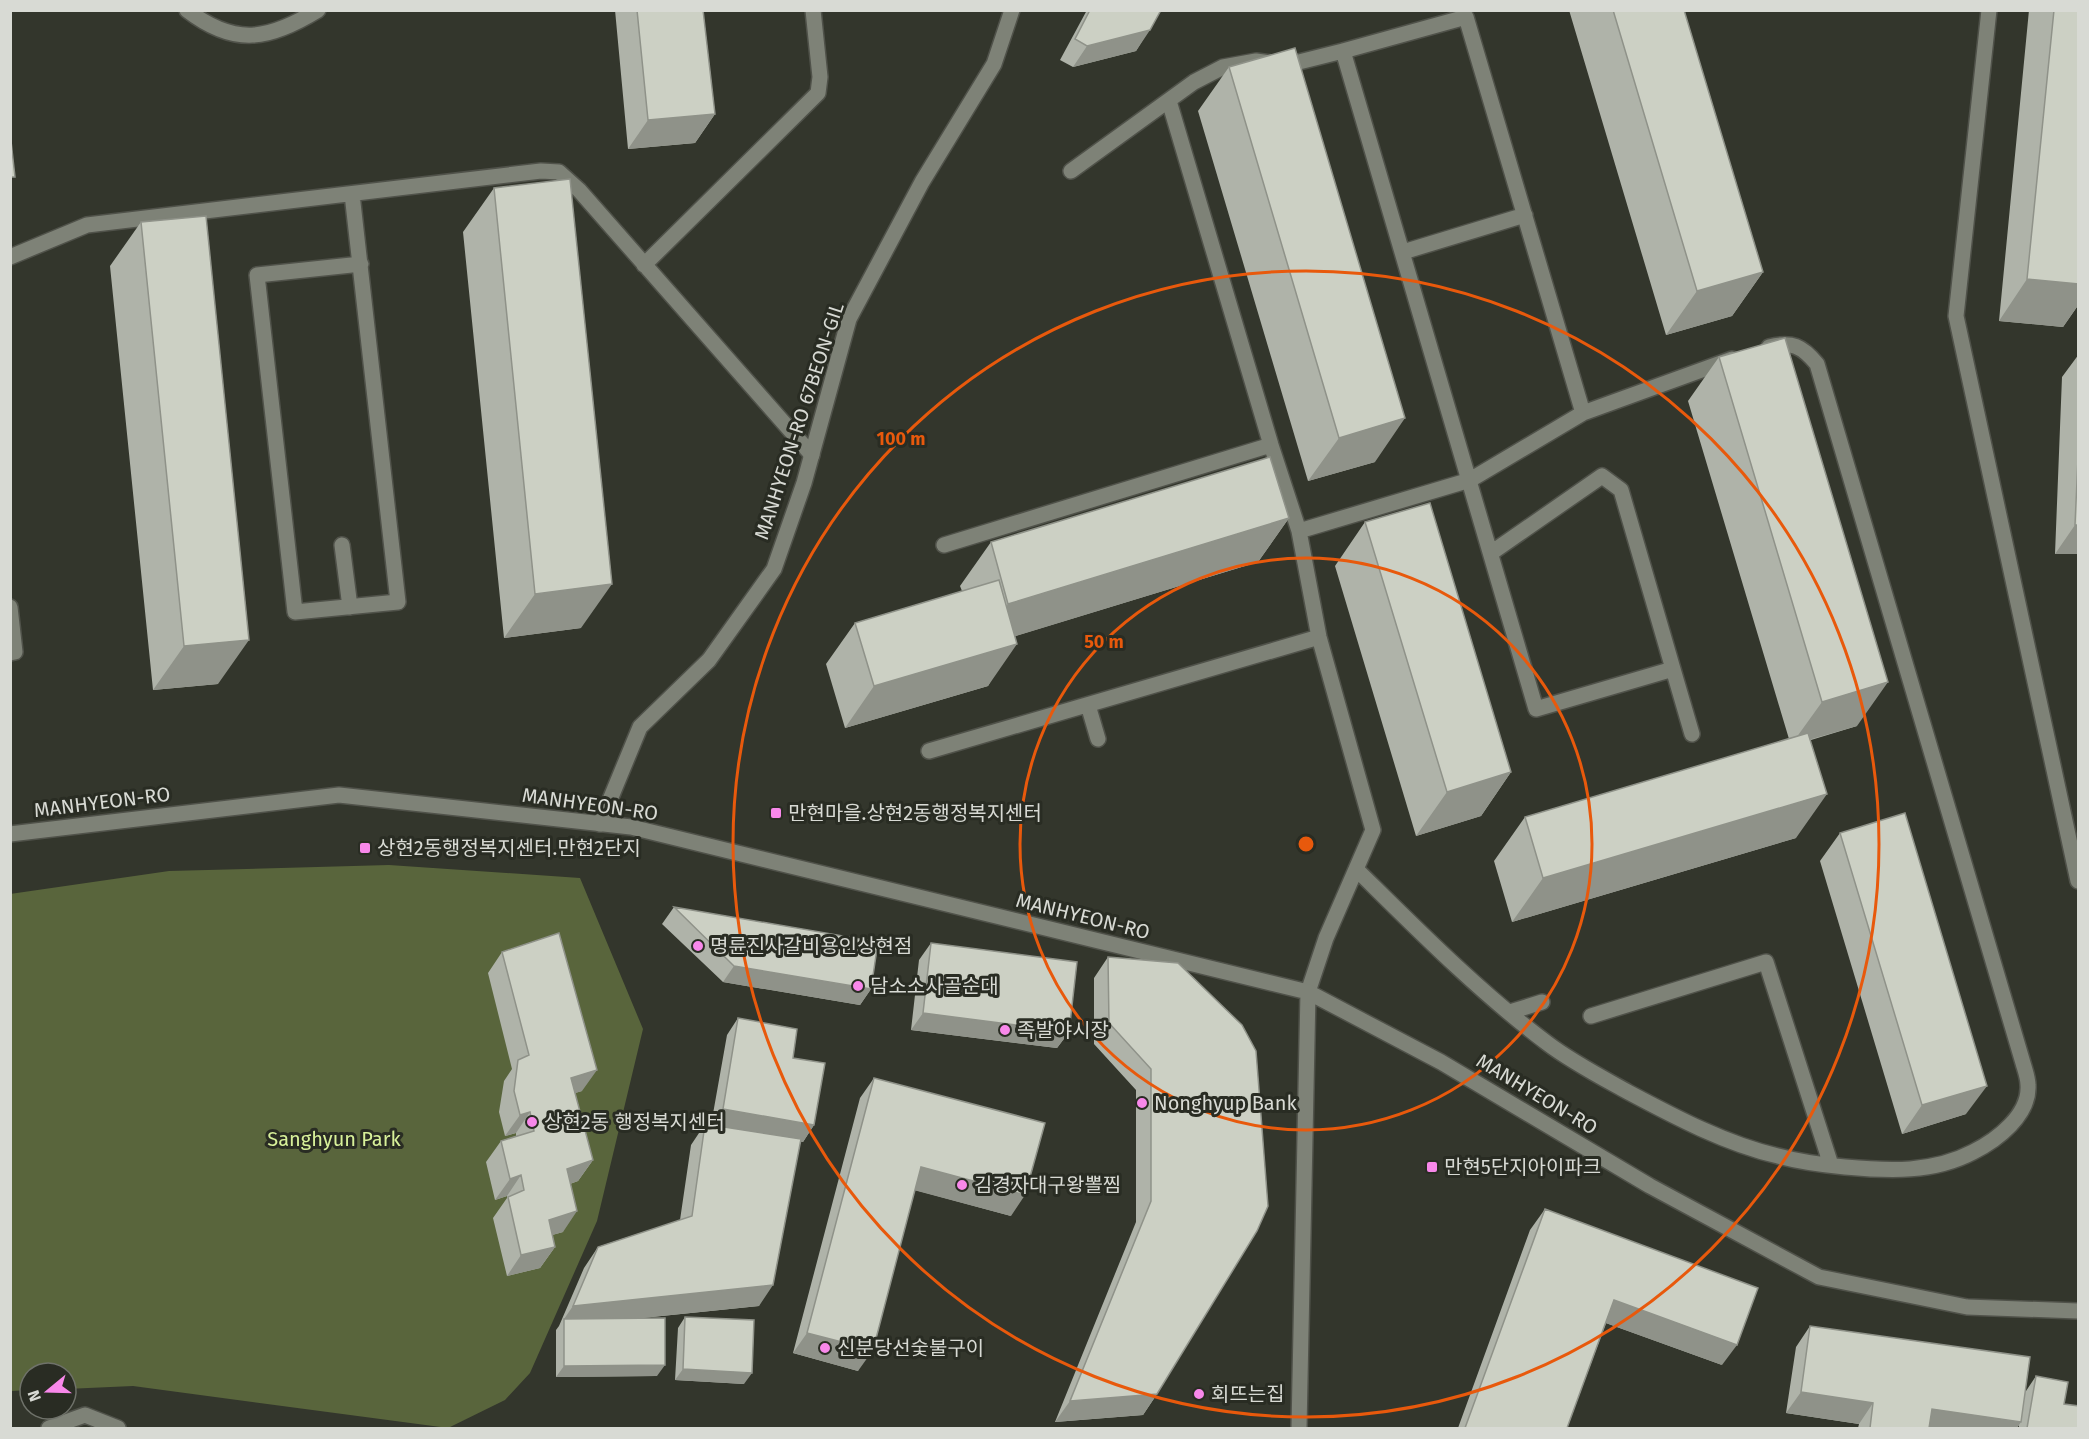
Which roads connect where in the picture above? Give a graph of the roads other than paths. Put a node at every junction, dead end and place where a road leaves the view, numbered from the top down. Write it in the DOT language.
graph roads {
  1 [pos="187,10"];
  2 [pos="318,10"];
  3 [pos="813,10"];
  4 [pos="1012,10"];
  5 [pos="1989,10"];
  6 [pos="1344,51"];
  7 [pos="1169,101"];
  8 [pos="1071,171"];
  9 [pos="352,194"];
  10 [pos="1525,214"];
  11 [pos="1403,252"];
  12 [pos="10,257"];
  13 [pos="361,264"];
  14 [pos="644,265"];
  15 [pos="1583,413"];
  16 [pos="1272,445"];
  17 [pos="812,455"];
  18 [pos="1470,480"];
  19 [pos="1299,531"];
  20 [pos="342,545"];
  21 [pos="944,545"];
  22 [pos="1491,553"];
  23 [pos="10,607"];
  24 [pos="350,607"];
  25 [pos="1319,637"];
  26 [pos="10,653"];
  27 [pos="1673,669"];
  28 [pos="1088,705"];
  29 [pos="1692,734"];
  30 [pos="1098,739"];
  31 [pos="929,751"];
  32 [pos="600,824"];
  33 [pos="10,834"];
  34 [pos="1356,869"];
  35 [pos="2079,881"];
  36 [pos="1308,992"];
  37 [pos="1542,1002"];
  38 [pos="1510,1012"];
  39 [pos="1591,1016"];
  40 [pos="1831,1165"];
  41 [pos="2079,1311"];
  42 [pos="49,1428"];
  43 [pos="118,1428"];
  44 [pos="1299,1428"];
  1 -- 2 [label="street"];
  3 -- 14 [label="street"];
  4 -- 17 [label="street, MANHYEON-RO 67BEON-GIL"];
  5 -- 35 [label="street"];
  6 -- 7 [label="street"];
  6 -- 10 [label="street"];
  6 -- 11 [label="street"];
  7 -- 8 [label="street"];
  7 -- 16 [label="street"];
  9 -- 12 [label="street"];
  9 -- 13 [label="street"];
  9 -- 14 [label="street"];
  10 -- 11 [label="street"];
  10 -- 15 [label="street"];
  11 -- 18 [label="street"];
  13 -- 24 [label="street"];
  13 -- 24 [label="street"];
  14 -- 17 [label="street"];
  15 -- 18 [label="street"];
  15 -- 40 [label="street"];
  16 -- 19 [label="street"];
  16 -- 21 [label="street"];
  17 -- 32 [label="street, MANHYEON-RO 67BEON-GIL"];
  18 -- 19 [label="street"];
  18 -- 22 [label="street"];
  19 -- 25 [label="street"];
  20 -- 24 [label="street"];
  22 -- 27 [label="street"];
  22 -- 27 [label="street"];
  23 -- 26 [label="street"];
  25 -- 28 [label="street"];
  25 -- 34 [label="street"];
  27 -- 29 [label="street"];
  28 -- 30 [label="street"];
  28 -- 31 [label="street"];
  32 -- 33 [label="street, MANHYEON-RO"];
  32 -- 36 [label="street, MANHYEON-RO"];
  34 -- 36 [label="street"];
  34 -- 38 [label="street"];
  36 -- 41 [label="street, MANHYEON-RO"];
  36 -- 44 [label="street"];
  37 -- 38 [label="street"];
  38 -- 40 [label="street"];
  39 -- 40 [label="street"];
  42 -- 43 [label="street"];
}
